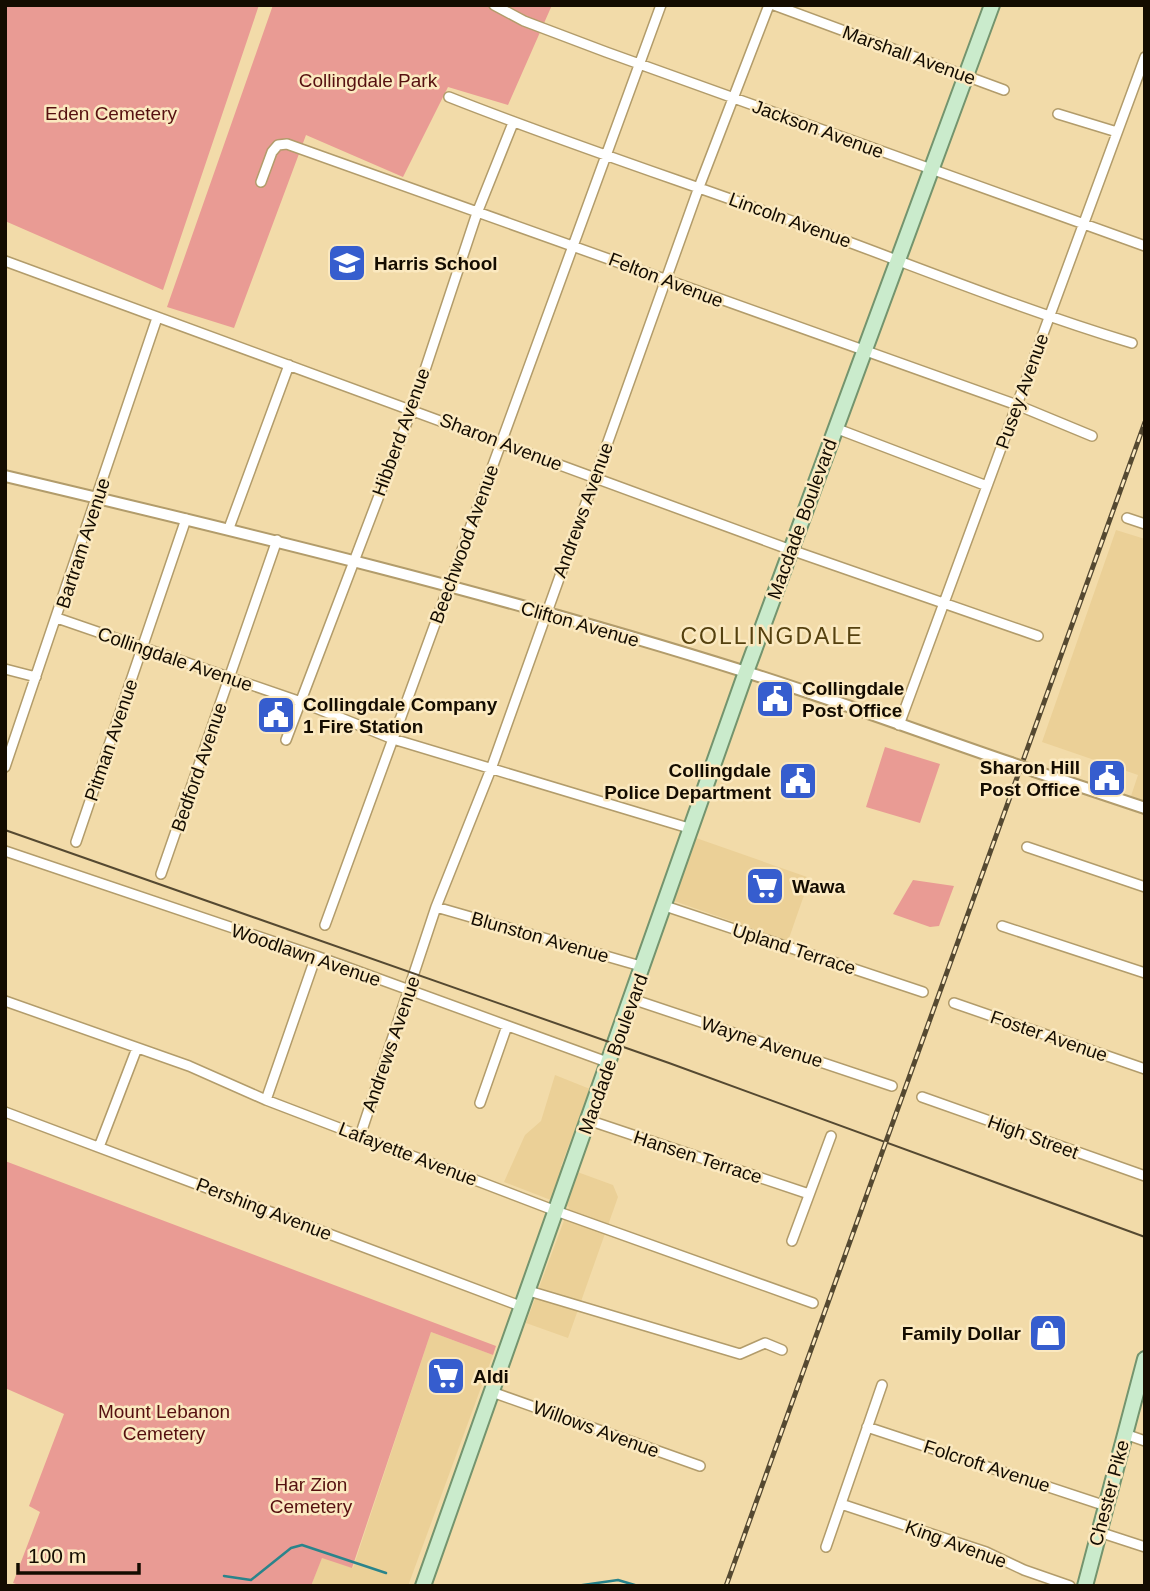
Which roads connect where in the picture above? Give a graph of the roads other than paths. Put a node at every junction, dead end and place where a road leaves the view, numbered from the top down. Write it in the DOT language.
graph roads {
  1 [pos="494,5"];
  2 [pos="661,5"];
  3 [pos="771,5"];
  4 [pos="992,5"];
  5 [pos="1145,57"];
  6 [pos="640,63"];
  7 [pos="965,76"];
  8 [pos="1004,90"];
  9 [pos="449,97"];
  10 [pos="732,98"];
  11 [pos="1058,114"];
  12 [pos="513,123"];
  13 [pos="1117,132"];
  14 [pos="606,157"];
  15 [pos="931,169"];
  16 [pos="261,182"];
  17 [pos="699,187"];
  18 [pos="477,213"];
  19 [pos="1083,225"];
  20 [pos="573,245"];
  21 [pos="1145,246"];
  22 [pos="899,260"];
  23 [pos="5,261"];
  24 [pos="666,281"];
  25 [pos="157,318"];
  26 [pos="1049,318"];
  27 [pos="1132,343"];
  28 [pos="864,353"];
  29 [pos="289,365"];
  30 [pos="1017,405"];
  31 [pos="412,409"];
  32 [pos="835,428"];
  33 [pos="1092,436"];
  34 [pos="501,442"];
  35 [pos="5,476"];
  36 [pos="594,477"];
  37 [pos="987,486"];
  38 [pos="98,498"];
  39 [pos="1127,518"];
  40 [pos="186,519"];
  41 [pos="1145,524"];
  42 [pos="229,528"];
  43 [pos="277,540"];
  44 [pos="792,550"];
  45 [pos="354,559"];
  46 [pos="448,588"];
  47 [pos="944,601"];
  48 [pos="546,613"];
  49 [pos="57,618"];
  50 [pos="1038,636"];
  51 [pos="142,649"];
  52 [pos="5,669"];
  53 [pos="746,672"];
  54 [pos="36,677"];
  55 [pos="230,679"];
  56 [pos="300,702"];
  57 [pos="899,725"];
  58 [pos="393,739"];
  59 [pos="286,740"];
  60 [pos="5,767"];
  61 [pos="491,769"];
  62 [pos="1145,808"];
  63 [pos="692,829"];
  64 [pos="76,842"];
  65 [pos="1027,848"];
  66 [pos="5,851"];
  67 [pos="161,874"];
  68 [pos="1145,887"];
  69 [pos="665,906"];
  70 [pos="436,907"];
  71 [pos="325,925"];
  72 [pos="1002,926"];
  73 [pos="316,956"];
  74 [pos="644,967"];
  75 [pos="1145,973"];
  76 [pos="409,992"];
  77 [pos="923,992"];
  78 [pos="632,999"];
  79 [pos="5,1001"];
  80 [pos="954,1003"];
  81 [pos="507,1026"];
  82 [pos="137,1048"];
  83 [pos="607,1062"];
  84 [pos="1145,1069"];
  85 [pos="892,1086"];
  86 [pos="922,1097"];
  87 [pos="266,1100"];
  88 [pos="480,1103"];
  89 [pos="5,1112"];
  90 [pos="588,1120"];
  91 [pos="360,1136"];
  92 [pos="831,1136"];
  93 [pos="99,1147"];
  94 [pos="1145,1176"];
  95 [pos="808,1194"];
  96 [pos="556,1212"];
  97 [pos="792,1241"];
  98 [pos="529,1291"];
  99 [pos="813,1303"];
  100 [pos="523,1307"];
  101 [pos="782,1350"];
  102 [pos="1145,1359"];
  103 [pos="882,1385"];
  104 [pos="492,1392"];
  105 [pos="867,1426"];
  106 [pos="1125,1434"];
  107 [pos="1145,1441"];
  108 [pos="700,1466"];
  109 [pos="841,1504"];
  110 [pos="1106,1506"];
  111 [pos="1099,1532"];
  112 [pos="826,1547"];
  113 [pos="1145,1547"];
  114 [pos="423,1586"];
  115 [pos="1070,1586"];
  116 [pos="1084,1586"];
  1 -- 6 [label="street, Jackson Avenue"];
  2 -- 6 [label="street, Beechwood Avenue"];
  3 -- 7 [label="street, Marshall Avenue"];
  3 -- 10 [label="street, Andrews Avenue"];
  4 -- 7 [label="main road, Macdade Boulevard"];
  5 -- 13 [label="street, Pusey Avenue"];
  6 -- 10 [label="street, Jackson Avenue"];
  6 -- 14 [label="street, Beechwood Avenue"];
  7 -- 8 [label="street, Marshall Avenue"];
  7 -- 15 [label="main road, Macdade Boulevard"];
  9 -- 12 [label="street, Lincoln Avenue"];
  10 -- 15 [label="street, Jackson Avenue"];
  10 -- 17 [label="street, Andrews Avenue"];
  11 -- 13 [label="street"];
  12 -- 14 [label="street, Lincoln Avenue"];
  12 -- 18 [label="street, Hibberd Avenue"];
  13 -- 19 [label="street, Pusey Avenue"];
  14 -- 17 [label="street, Lincoln Avenue"];
  14 -- 20 [label="street, Beechwood Avenue"];
  15 -- 19 [label="street, Jackson Avenue"];
  15 -- 22 [label="main road, Macdade Boulevard"];
  16 -- 18 [label="street, Felton Avenue"];
  17 -- 22 [label="street, Lincoln Avenue"];
  17 -- 24 [label="street, Andrews Avenue"];
  18 -- 20 [label="street, Felton Avenue"];
  18 -- 31 [label="street, Hibberd Avenue"];
  19 -- 21 [label="street, Jackson Avenue"];
  19 -- 26 [label="street, Pusey Avenue"];
  20 -- 24 [label="street, Felton Avenue"];
  20 -- 34 [label="street, Beechwood Avenue"];
  22 -- 26 [label="street, Lincoln Avenue"];
  22 -- 28 [label="main road, Macdade Boulevard"];
  23 -- 25 [label="street, Sharon Avenue"];
  24 -- 28 [label="street, Felton Avenue"];
  24 -- 36 [label="street, Andrews Avenue"];
  25 -- 29 [label="street, Sharon Avenue"];
  25 -- 38 [label="street, Bartram Avenue"];
  26 -- 27 [label="street, Lincoln Avenue"];
  26 -- 30 [label="street, Pusey Avenue"];
  28 -- 30 [label="street, Felton Avenue"];
  28 -- 32 [label="main road, Macdade Boulevard"];
  29 -- 31 [label="street, Sharon Avenue"];
  29 -- 42 [label="street"];
  30 -- 33 [label="street, Felton Avenue"];
  30 -- 37 [label="street, Pusey Avenue"];
  31 -- 34 [label="street, Sharon Avenue"];
  31 -- 45 [label="street, Hibberd Avenue"];
  32 -- 37 [label="street"];
  32 -- 44 [label="main road, Macdade Boulevard"];
  34 -- 36 [label="street, Sharon Avenue"];
  34 -- 46 [label="street, Beechwood Avenue"];
  35 -- 38 [label="street, Clifton Avenue"];
  36 -- 44 [label="street, Sharon Avenue"];
  36 -- 48 [label="street, Andrews Avenue"];
  37 -- 47 [label="street, Pusey Avenue"];
  38 -- 40 [label="street, Clifton Avenue"];
  38 -- 49 [label="street, Bartram Avenue"];
  39 -- 41 [label="street"];
  40 -- 42 [label="street, Clifton Avenue"];
  40 -- 51 [label="street, Pitman Avenue"];
  42 -- 43 [label="street, Clifton Avenue"];
  43 -- 45 [label="street, Clifton Avenue"];
  43 -- 55 [label="street, Bedford Avenue"];
  44 -- 47 [label="street, Sharon Avenue"];
  44 -- 53 [label="main road, Macdade Boulevard"];
  45 -- 46 [label="street, Clifton Avenue"];
  45 -- 56 [label="street, Hibberd Avenue"];
  46 -- 48 [label="street, Clifton Avenue"];
  46 -- 58 [label="street, Beechwood Avenue"];
  47 -- 50 [label="street, Sharon Avenue"];
  47 -- 57 [label="street, Pusey Avenue"];
  48 -- 53 [label="street, Clifton Avenue"];
  48 -- 61 [label="street, Andrews Avenue"];
  49 -- 51 [label="street, Collingdale Avenue"];
  49 -- 54 [label="street, Bartram Avenue"];
  51 -- 55 [label="street, Collingdale Avenue"];
  51 -- 64 [label="street, Pitman Avenue"];
  52 -- 54 [label="street"];
  53 -- 57 [label="street, Clifton Avenue"];
  53 -- 63 [label="main road, Macdade Boulevard"];
  54 -- 60 [label="street, Bartram Avenue"];
  55 -- 56 [label="street, Collingdale Avenue"];
  55 -- 67 [label="street, Bedford Avenue"];
  56 -- 58 [label="street, Collingdale Avenue"];
  56 -- 59 [label="street, Hibberd Avenue"];
  57 -- 62 [label="street, Clifton Avenue, bridge"];
  58 -- 61 [label="street, Collingdale Avenue"];
  58 -- 71 [label="street, Beechwood Avenue"];
  61 -- 63 [label="street, Collingdale Avenue"];
  61 -- 70 [label="street, Andrews Avenue"];
  63 -- 69 [label="main road, Macdade Boulevard"];
  65 -- 68 [label="street"];
  66 -- 73 [label="street, Woodlawn Avenue"];
  69 -- 74 [label="main road, Macdade Boulevard"];
  69 -- 77 [label="street, Upland Terrace"];
  70 -- 74 [label="street, Blunston Avenue"];
  70 -- 76 [label="street, Andrews Avenue"];
  72 -- 75 [label="street"];
  73 -- 76 [label="street, Woodlawn Avenue"];
  73 -- 87 [label="street"];
  74 -- 78 [label="main road, Macdade Boulevard"];
  76 -- 81 [label="street, Woodlawn Avenue"];
  76 -- 91 [label="street, Andrews Avenue"];
  78 -- 83 [label="main road, Macdade Boulevard"];
  78 -- 85 [label="street, Wayne Avenue"];
  79 -- 82 [label="street, Lafayette Avenue"];
  80 -- 84 [label="street, Foster Avenue"];
  81 -- 83 [label="street, Woodlawn Avenue"];
  81 -- 88 [label="street"];
  82 -- 87 [label="street, Lafayette Avenue"];
  82 -- 93 [label="street"];
  83 -- 90 [label="main road, Macdade Boulevard"];
  86 -- 94 [label="street, High Street"];
  87 -- 91 [label="street, Lafayette Avenue"];
  89 -- 93 [label="street, Pershing Avenue"];
  90 -- 95 [label="street, Hansen Terrace"];
  90 -- 96 [label="main road, Macdade Boulevard"];
  91 -- 96 [label="street, Lafayette Avenue"];
  92 -- 95 [label="street"];
  93 -- 100 [label="street, Pershing Avenue"];
  95 -- 97 [label="street"];
  96 -- 98 [label="main road, Macdade Boulevard"];
  96 -- 99 [label="street, Lafayette Avenue"];
  98 -- 100 [label="main road, Macdade Boulevard"];
  98 -- 101 [label="street"];
  100 -- 104 [label="main road, Macdade Boulevard"];
  102 -- 106 [label="main road, Chester Pike"];
  103 -- 105 [label="street"];
  104 -- 108 [label="street, Willows Avenue"];
  104 -- 114 [label="main road"];
  105 -- 109 [label="street"];
  105 -- 110 [label="street, Folcroft Avenue"];
  106 -- 107 [label="street"];
  106 -- 110 [label="main road, Chester Pike"];
  109 -- 112 [label="street"];
  109 -- 115 [label="street, King Avenue"];
  110 -- 111 [label="main road, Chester Pike"];
  111 -- 113 [label="street"];
  111 -- 116 [label="main road, Chester Pike"];
}
